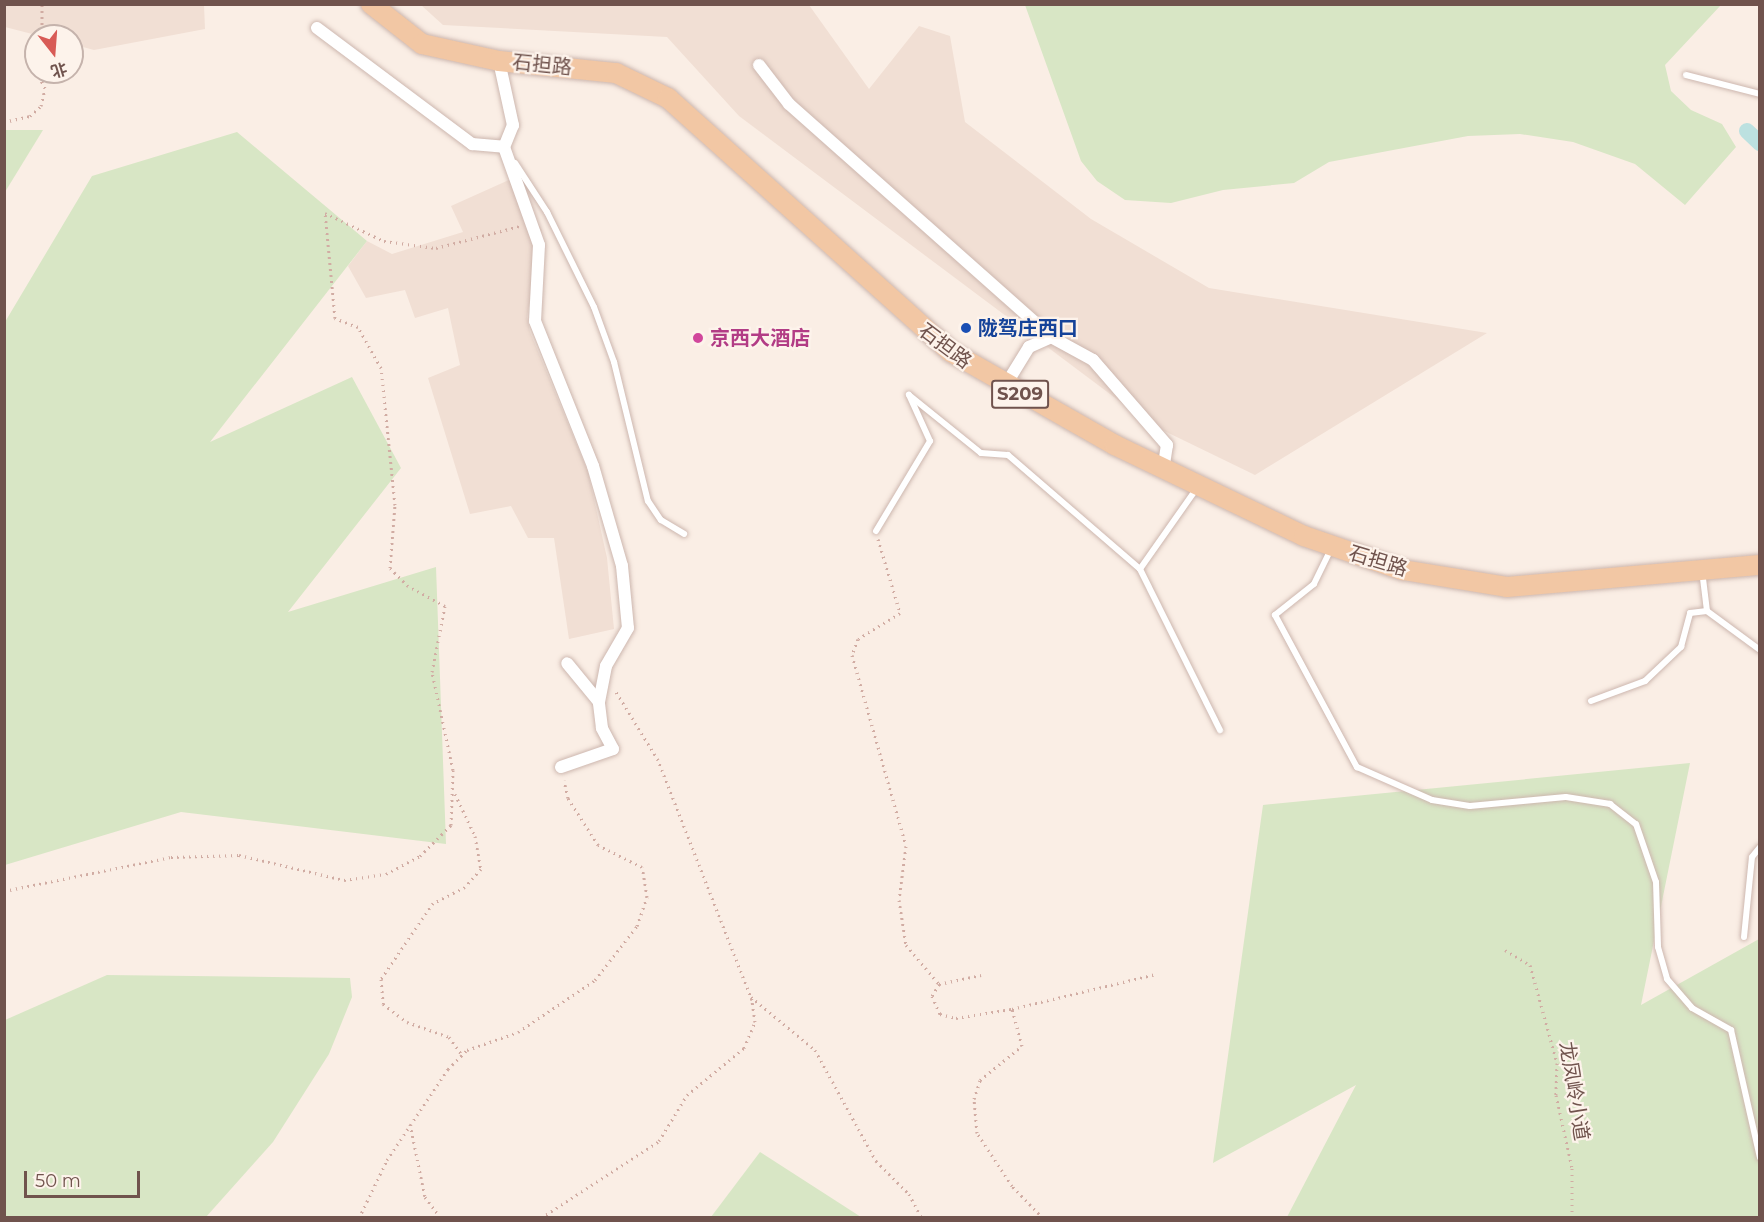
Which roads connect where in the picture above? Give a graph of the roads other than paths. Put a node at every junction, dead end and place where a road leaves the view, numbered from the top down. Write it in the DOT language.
graph roads {
  1 [pos="371,4"];
  2 [pos="317,28"];
  3 [pos="499,61"];
  4 [pos="759,65"];
  5 [pos="1686,75"];
  6 [pos="1760,94"];
  7 [pos="504,147"];
  8 [pos="1051,337"];
  9 [pos="1005,386"];
  10 [pos="1163,468"];
  11 [pos="1199,486"];
  12 [pos="876,531"];
  13 [pos="684,534"];
  14 [pos="1332,547"];
  15 [pos="1760,565"];
  16 [pos="1702,567"];
  17 [pos="1140,569"];
  18 [pos="1707,611"];
  19 [pos="1760,650"];
  20 [pos="567,663"];
  21 [pos="1591,701"];
  22 [pos="599,702"];
  23 [pos="1220,730"];
  24 [pos="561,767"];
  25 [pos="1760,847"];
  26 [pos="1744,937"];
  27 [pos="1760,1158"];
  1 -- 3 [label="main road, 石担路 / S209"];
  2 -- 7 [label="street"];
  3 -- 7 [label="street"];
  3 -- 9 [label="main road, 石担路 / S209"];
  4 -- 8 [label="street"];
  5 -- 6 [label="lane"];
  7 -- 13 [label="lane"];
  7 -- 22 [label="street"];
  8 -- 9 [label="street"];
  8 -- 10 [label="street"];
  9 -- 10 [label="main road, 石担路 / S209"];
  10 -- 11 [label="main road, 石担路 / S209"];
  11 -- 14 [label="main road, 石担路 / S209"];
  11 -- 17 [label="lane"];
  12 -- 17 [label="lane"];
  14 -- 16 [label="main road, 石担路 / S209"];
  14 -- 27 [label="lane"];
  15 -- 16 [label="main road, 石担路 / S209"];
  16 -- 18 [label="lane"];
  17 -- 23 [label="lane"];
  18 -- 19 [label="lane"];
  18 -- 21 [label="lane"];
  20 -- 22 [label="street"];
  22 -- 24 [label="street"];
  25 -- 26 [label="lane"];
}
